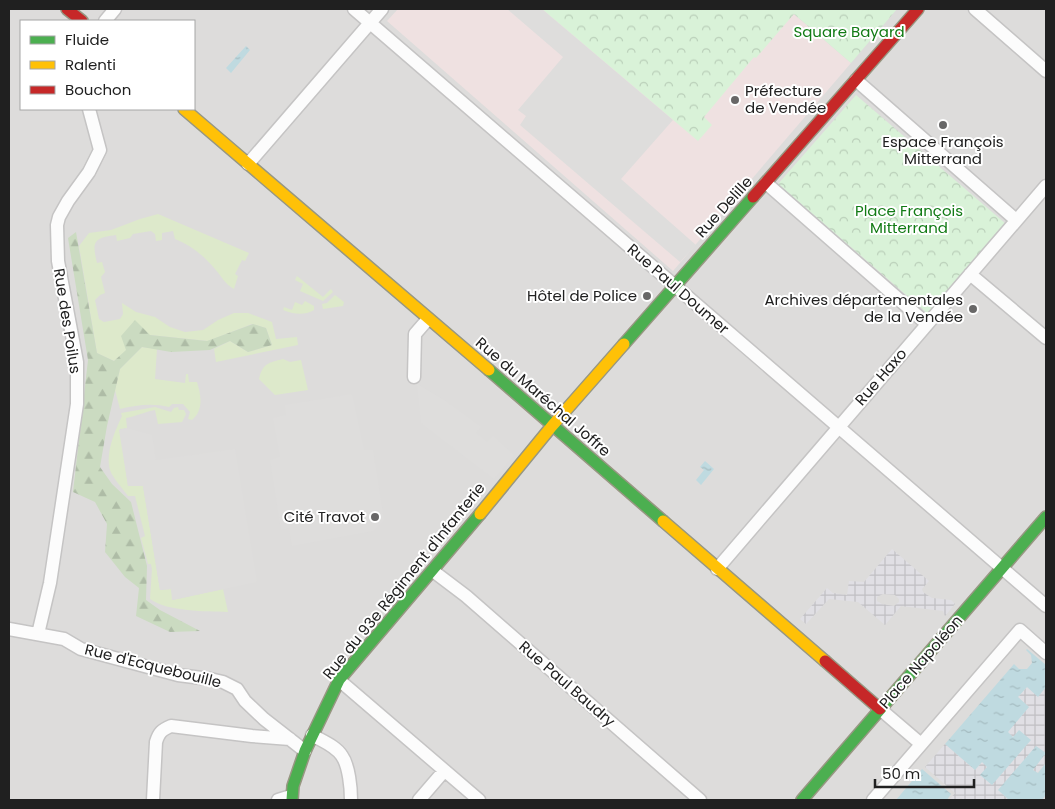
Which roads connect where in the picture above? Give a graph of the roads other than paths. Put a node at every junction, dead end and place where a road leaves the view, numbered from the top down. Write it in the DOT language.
graph roads {
  1 [pos="67,9"];
  2 [pos="115,9"];
  3 [pos="354,9"];
  4 [pos="382,9"];
  5 [pos="918,9"];
  6 [pos="975,9"];
  7 [pos="81,20"];
  8 [pos="106,20"];
  9 [pos="370,23"];
  10 [pos="1046,71"];
  11 [pos="856,80"];
  12 [pos="89,110"];
  13 [pos="185,110"];
  14 [pos="248,164"];
  15 [pos="766,183"];
  16 [pos="1046,186"];
  17 [pos="1016,220"];
  18 [pos="970,274"];
  19 [pos="674,286"];
  20 [pos="428,318"];
  21 [pos="927,324"];
  22 [pos="1046,338"];
  23 [pos="414,377"];
  24 [pos="552,426"];
  25 [pos="839,426"];
  26 [pos="1046,517"];
  27 [pos="1002,568"];
  28 [pos="717,569"];
  29 [pos="433,571"];
  30 [pos="1046,606"];
  31 [pos="9,629"];
  32 [pos="38,634"];
  33 [pos="1046,653"];
  34 [pos="338,680"];
  35 [pos="880,709"];
  36 [pos="264,718"];
  37 [pos="312,735"];
  38 [pos="252,736"];
  39 [pos="290,739"];
  40 [pos="921,744"];
  41 [pos="305,751"];
  42 [pos="444,770"];
  43 [pos="293,799"];
  44 [pos="153,800"];
  45 [pos="278,800"];
  46 [pos="351,800"];
  47 [pos="419,800"];
  48 [pos="479,800"];
  49 [pos="700,800"];
  50 [pos="802,800"];
  51 [pos="873,800"];
  1 -- 7 [label="street"];
  2 -- 8 [label="street"];
  3 -- 9 [label="street, Rue Paul Doumer"];
  4 -- 9 [label="street"];
  5 -- 11 [label="street, Rue Delille"];
  6 -- 10 [label="street"];
  9 -- 14 [label="street"];
  9 -- 19 [label="street, Rue Paul Doumer"];
  11 -- 15 [label="street, Rue Delille"];
  11 -- 17 [label="street"];
  12 -- 32 [label="street, Rue des Poilus"];
  13 -- 14 [label="street, Rue du Maréchal Joffre"];
  14 -- 20 [label="street, Rue du Maréchal Joffre"];
  15 -- 19 [label="street, Rue Delille"];
  15 -- 21 [label="street"];
  16 -- 17 [label="street, Rue Haxo"];
  17 -- 18 [label="street, Rue Haxo"];
  18 -- 21 [label="street, Rue Haxo"];
  18 -- 22 [label="street"];
  19 -- 24 [label="street, Rue Delille"];
  19 -- 25 [label="street, Rue Paul Doumer"];
  20 -- 23 [label="street"];
  20 -- 24 [label="street, Rue du Maréchal Joffre"];
  21 -- 25 [label="street, Rue Haxo"];
  24 -- 28 [label="street, Rue du Maréchal Joffre"];
  24 -- 29 [label="street, Rue du 93e Régiment d'Infanterie"];
  25 -- 27 [label="street, Rue Paul Doumer"];
  25 -- 28 [label="street, Rue Haxo"];
  26 -- 27 [label="street, Place Napoléon"];
  27 -- 30 [label="street"];
  27 -- 35 [label="street, Place Napoléon"];
  28 -- 35 [label="street, Rue du Maréchal Joffre"];
  29 -- 34 [label="street, Rue du 93e Régiment d'Infanterie"];
  29 -- 49 [label="street, Rue Paul Baudry"];
  31 -- 32 [label="street, Rue d'Ecquebouille"];
  32 -- 36 [label="street, Rue d'Ecquebouille"];
  33 -- 40 [label="street"];
  34 -- 37 [label="street, Rue du 93e Régiment d'Infanterie"];
  34 -- 42 [label="street"];
  35 -- 40 [label="street"];
  35 -- 50 [label="street, Place Napoléon"];
  36 -- 38 [label="street"];
  36 -- 39 [label="street, Rue d'Ecquebouille"];
  37 -- 41 [label="street, Rue du 93e Régiment d'Infanterie"];
  37 -- 46 [label="street"];
  38 -- 39 [label="street"];
  38 -- 44 [label="street"];
  39 -- 41 [label="street, Rue d'Ecquebouille"];
  40 -- 51 [label="street"];
  41 -- 43 [label="street, Rue du 93e Régiment d'Infanterie"];
  42 -- 47 [label="street"];
  42 -- 48 [label="street"];
  43 -- 45 [label="street"];
}
